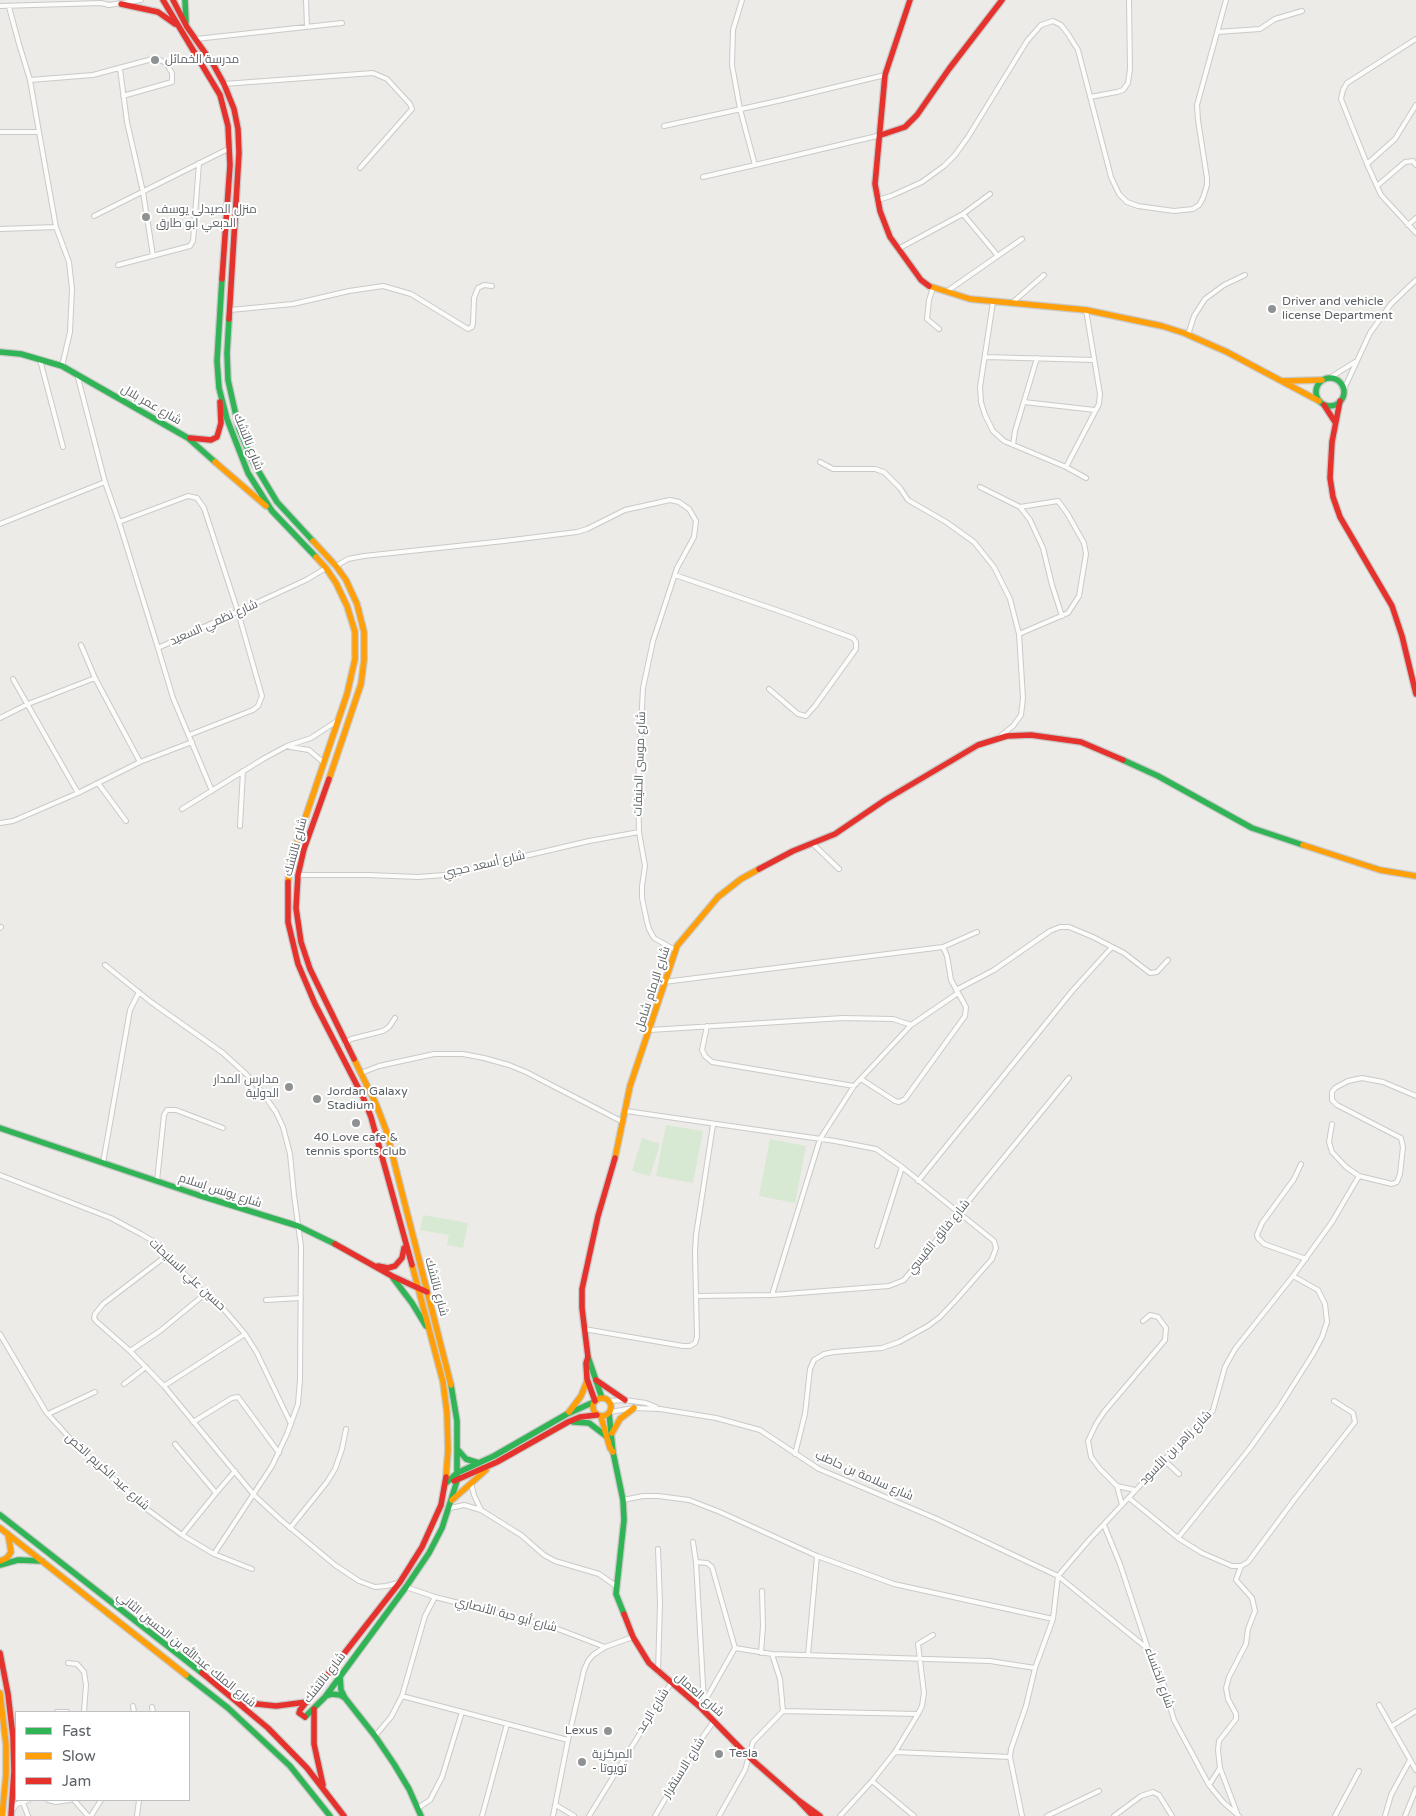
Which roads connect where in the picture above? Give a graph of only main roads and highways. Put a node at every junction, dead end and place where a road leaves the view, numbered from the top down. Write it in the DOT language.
graph roads {
  1 [pos="163,0"];
  2 [pos="173,0"];
  3 [pos="185,0"];
  4 [pos="910,0"];
  5 [pos="1002,0"];
  6 [pos="122,4"];
  7 [pos="178,26"];
  8 [pos="187,27"];
  9 [pos="881,135"];
  10 [pos="0,352"];
  11 [pos="1322,380"];
  12 [pos="1283,381"];
  13 [pos="219,388"];
  14 [pos="1340,401"];
  15 [pos="1321,403"];
  16 [pos="1335,422"];
  17 [pos="188,438"];
  18 [pos="272,511"];
  19 [pos="1416,694"];
  20 [pos="318,780"];
  21 [pos="326,783"];
  22 [pos="1416,876"];
  23 [pos="0,1128"];
  24 [pos="404,1243"];
  25 [pos="374,1265"];
  26 [pos="392,1276"];
  27 [pos="416,1287"];
  28 [pos="427,1292"];
  29 [pos="430,1334"];
  30 [pos="588,1357"];
  31 [pos="595,1378"];
  32 [pos="587,1379"];
  33 [pos="602,1398"];
  34 [pos="625,1400"];
  35 [pos="594,1401"];
  36 [pos="634,1408"];
  37 [pos="610,1412"];
  38 [pos="567,1414"];
  39 [pos="599,1416"];
  40 [pos="568,1422"];
  41 [pos="609,1435"];
  42 [pos="458,1446"];
  43 [pos="481,1463"];
  44 [pos="492,1465"];
  45 [pos="446,1472"];
  46 [pos="457,1473"];
  47 [pos="450,1478"];
  48 [pos="457,1481"];
  49 [pos="445,1484"];
  50 [pos="452,1500"];
  51 [pos="0,1515"];
  52 [pos="0,1528"];
  53 [pos="8,1534"];
  54 [pos="42,1560"];
  55 [pos="0,1561"];
  56 [pos="0,1565"];
  57 [pos="0,1653"];
  58 [pos="340,1676"];
  59 [pos="0,1693"];
  60 [pos="325,1697"];
  61 [pos="345,1698"];
  62 [pos="237,1702"];
  63 [pos="307,1702"];
  64 [pos="314,1709"];
  65 [pos="0,1784"];
  66 [pos="15,1790"];
  67 [pos="324,1790"];
  68 [pos="4,1794"];
  69 [pos="798,1800"];
  70 [pos="11,1814"];
  71 [pos="2,1816"];
  72 [pos="330,1816"];
  73 [pos="344,1816"];
  74 [pos="422,1816"];
  75 [pos="813,1816"];
  76 [pos="820,1816"];
  1 -- 7 [label="main road, شارع نالتشك"];
  2 -- 8 [label="main road, شارع نالتشك"];
  3 -- 8 [label="main road"];
  4 -- 9 [label="main road"];
  5 -- 9 [label="main road"];
  6 -- 7 [label="main road"];
  7 -- 13 [label="main road, شارع نالتشك"];
  8 -- 21 [label="main road, شارع نالتشك"];
  9 -- 12 [label="main road"];
  10 -- 17 [label="main road, شارع عمر بلال"];
  11 -- 12 [label="main road"];
  11 -- 14 [label="main road"];
  11 -- 15 [label="main road"];
  12 -- 15 [label="main road"];
  13 -- 17 [label="main road"];
  13 -- 18 [label="main road, شارع نالتشك"];
  14 -- 15 [label="main road"];
  14 -- 16 [label="main road"];
  15 -- 16 [label="main road"];
  16 -- 19 [label="main road"];
  17 -- 18 [label="main road, شارع عمر بلال"];
  18 -- 20 [label="main road, شارع نالتشك"];
  20 -- 21 [label="main road"];
  20 -- 24 [label="main road, شارع نالتشك"];
  21 -- 28 [label="main road, شارع نالتشك"];
  22 -- 30 [label="main road, شارع الإمام شامل"];
  23 -- 25 [label="main road, شارع يونس إسلام"];
  24 -- 25 [label="main road"];
  24 -- 27 [label="main road, شارع نالتشك"];
  25 -- 26 [label="main road, شارع يونس إسلام"];
  26 -- 27 [label="main road, شارع يونس إسلام"];
  26 -- 29 [label="main road"];
  27 -- 28 [label="main road, شارع يونس إسلام"];
  27 -- 29 [label="main road, شارع نالتشك"];
  28 -- 42 [label="main road, شارع نالتشك"];
  29 -- 45 [label="main road, شارع نالتشك"];
  30 -- 31 [label="main road, شارع الإمام شامل"];
  30 -- 32 [label="main road, شارع الإمام شامل"];
  31 -- 33 [label="main road, شارع الإمام شامل"];
  31 -- 34 [label="main road"];
  32 -- 35 [label="main road, شارع الإمام شامل"];
  32 -- 38 [label="main road"];
  33 -- 35 [label="main road"];
  33 -- 37 [label="main road"];
  35 -- 38 [label="main road"];
  35 -- 39 [label="main road"];
  36 -- 41 [label="main road"];
  37 -- 39 [label="main road"];
  37 -- 41 [label="main road"];
  38 -- 43 [label="main road"];
  39 -- 40 [label="main road"];
  39 -- 41 [label="main road"];
  40 -- 41 [label="main road"];
  40 -- 44 [label="main road"];
  41 -- 69 [label="main road, شارع العمال"];
  42 -- 43 [label="main road"];
  42 -- 46 [label="main road, شارع نالتشك"];
  43 -- 46 [label="main road"];
  44 -- 48 [label="main road"];
  44 -- 50 [label="main road"];
  45 -- 47 [label="main road"];
  45 -- 49 [label="main road, شارع نالتشك"];
  46 -- 47 [label="main road"];
  46 -- 48 [label="main road, شارع نالتشك"];
  47 -- 48 [label="main road"];
  47 -- 49 [label="main road"];
  48 -- 50 [label="main road, شارع نالتشك"];
  49 -- 63 [label="main road, شارع نالتشك"];
  50 -- 58 [label="main road, شارع نالتشك"];
  51 -- 62 [label="main road, شارع الملك عبدالله بن الحسين الثاني"];
  52 -- 53 [label="main road, شارع الملك عبدالله بن الحسين الثاني"];
  53 -- 54 [label="main road, شارع الملك عبدالله بن الحسين الثاني"];
  53 -- 55 [label="main road"];
  54 -- 56 [label="main road"];
  54 -- 72 [label="main road, شارع الملك عبدالله بن الحسين الثاني"];
  57 -- 66 [label="main road"];
  58 -- 60 [label="main road, شارع نالتشك"];
  58 -- 61 [label="main road"];
  59 -- 68 [label="main road"];
  60 -- 61 [label="main road"];
  60 -- 64 [label="main road, شارع نالتشك"];
  61 -- 74 [label="main road"];
  62 -- 63 [label="main road"];
  62 -- 67 [label="main road, شارع الملك عبدالله بن الحسين الثاني"];
  63 -- 64 [label="main road, شارع نالتشك"];
  64 -- 67 [label="main road"];
  65 -- 68 [label="main road"];
  66 -- 70 [label="main road"];
  67 -- 73 [label="main road, شارع الملك عبدالله بن الحسين الثاني"];
  68 -- 71 [label="main road"];
  69 -- 75 [label="main road, شارع العمال"];
  69 -- 76 [label="main road, شارع العمال"];
}
